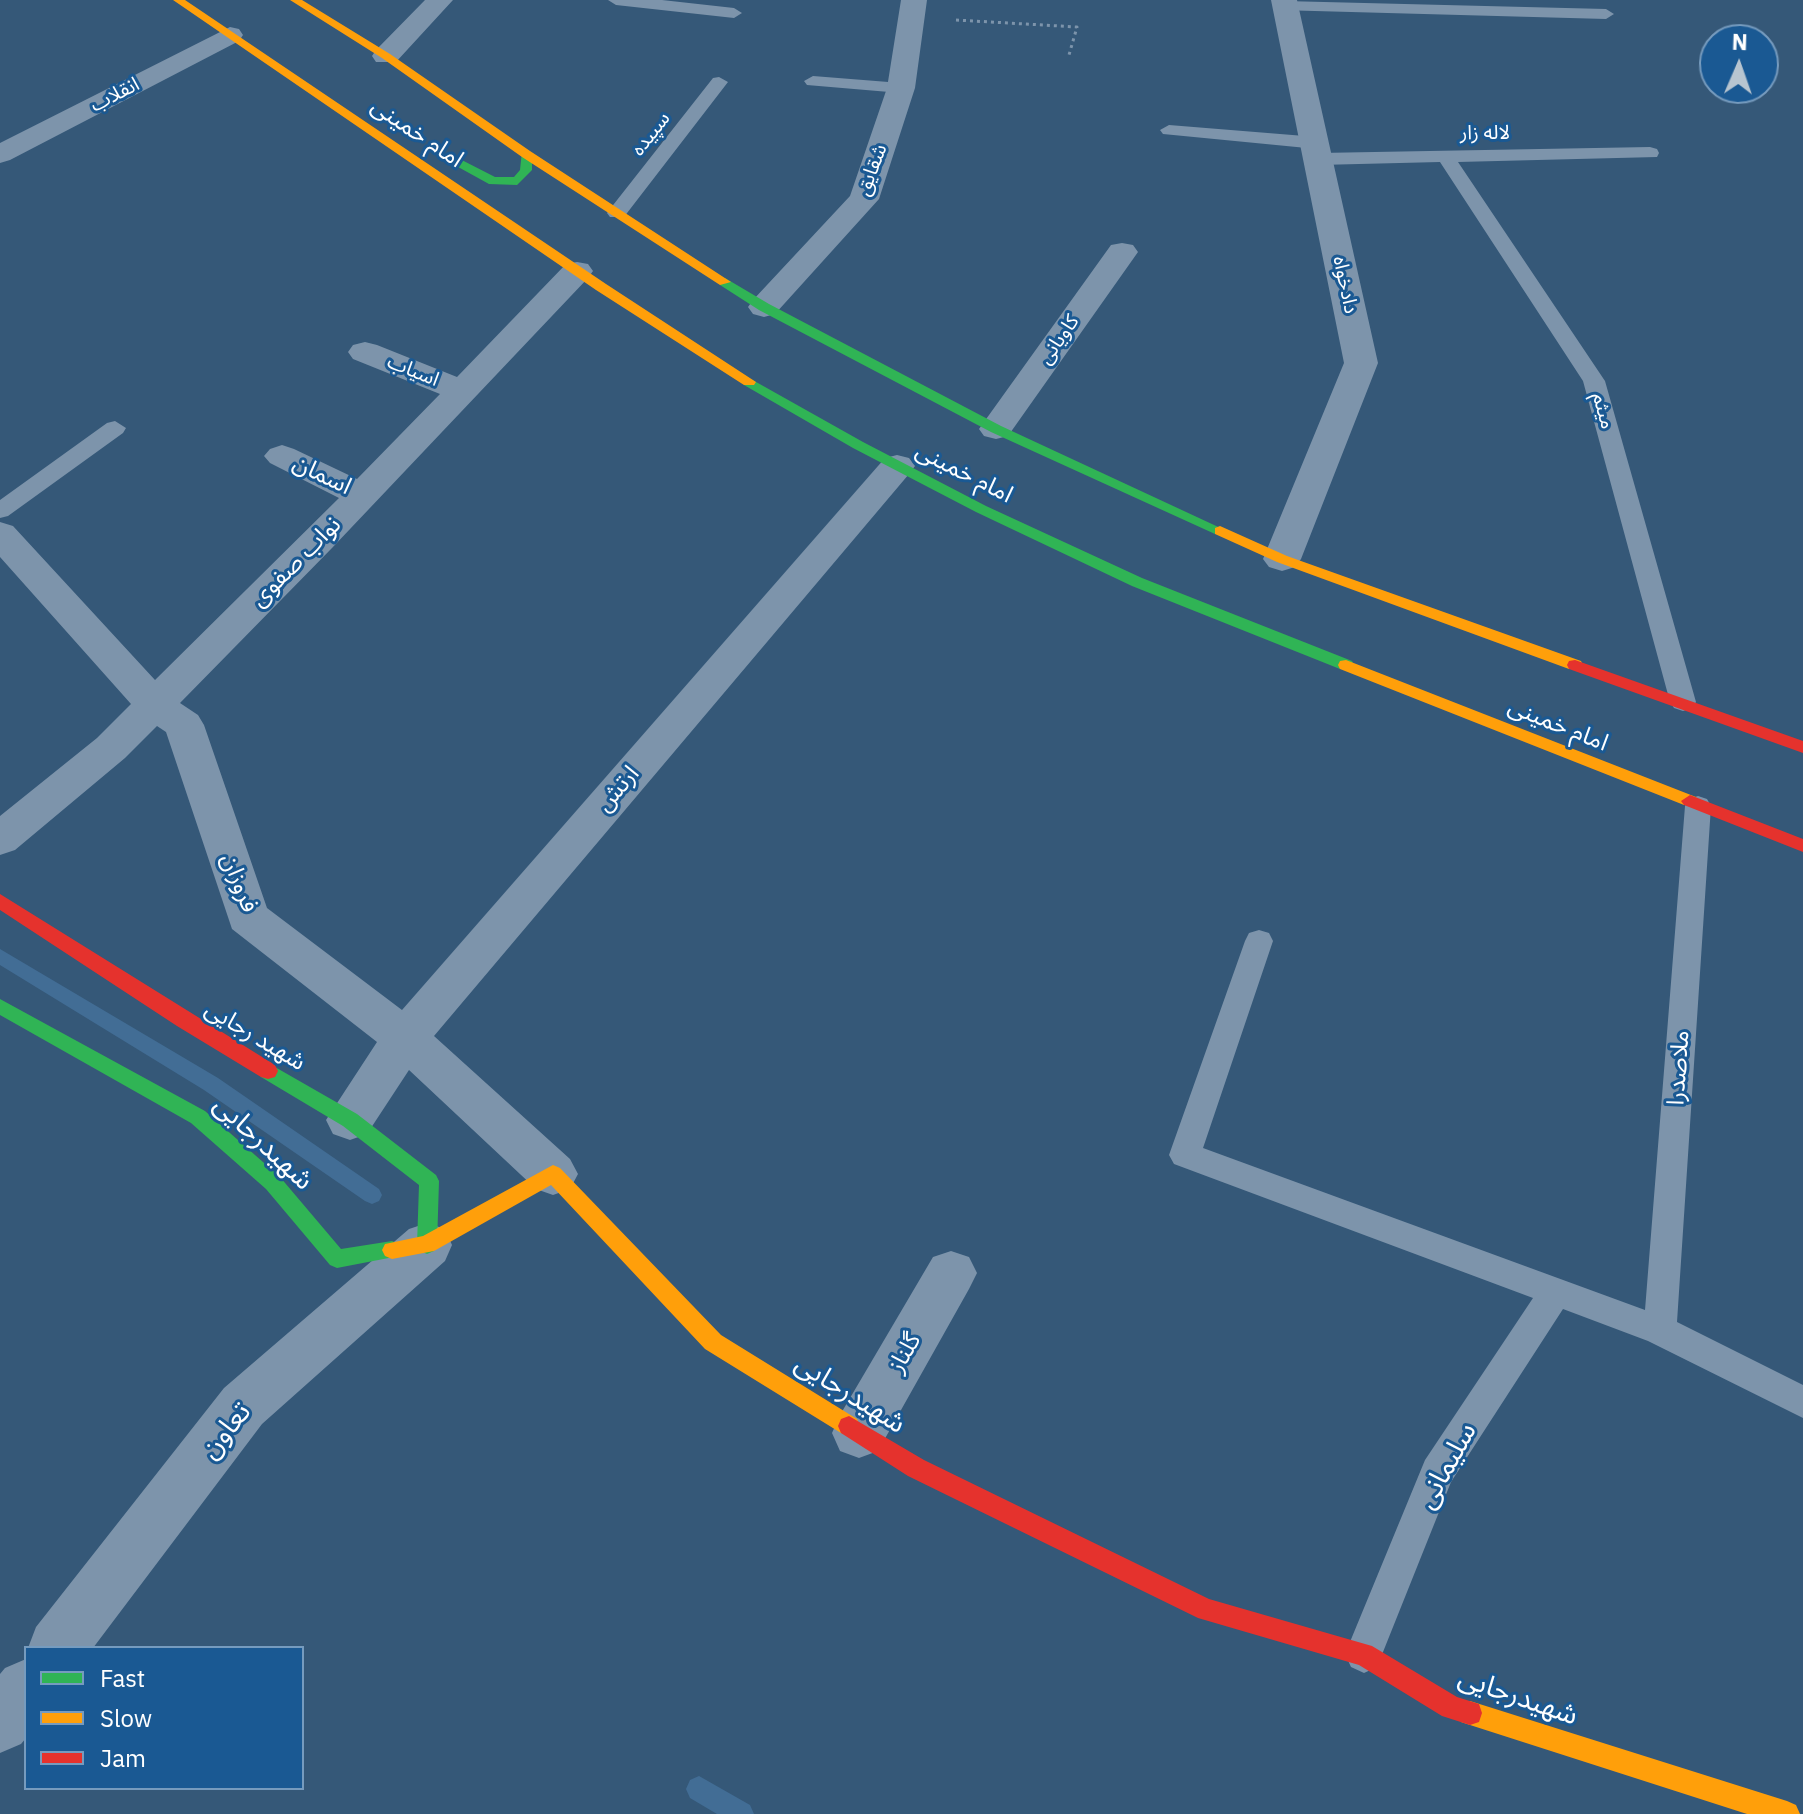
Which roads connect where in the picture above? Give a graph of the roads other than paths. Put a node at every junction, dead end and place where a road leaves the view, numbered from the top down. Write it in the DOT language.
graph roads {
  1 [pos="178,0"];
  2 [pos="295,0"];
  3 [pos="440,0"];
  4 [pos="616,0"];
  5 [pos="1284,3"];
  6 [pos="913,9"];
  7 [pos="734,13"];
  8 [pos="1606,14"];
  9 [pos="230,35"];
  10 [pos="386,56"];
  11 [pos="813,81"];
  12 [pos="719,82"];
  13 [pos="901,88"];
  14 [pos="355,120"];
  15 [pos="1169,130"];
  16 [pos="1318,151"];
  17 [pos="1650,153"];
  18 [pos="0,154"];
  19 [pos="526,154"];
  20 [pos="1444,155"];
  21 [pos="617,213"];
  22 [pos="1122,252"];
  23 [pos="577,271"];
  24 [pos="764,307"];
  25 [pos="365,352"];
  26 [pos="462,391"];
  27 [pos="115,428"];
  28 [pos="996,429"];
  29 [pos="282,456"];
  30 [pos="897,466"];
  31 [pos="362,495"];
  32 [pos="0,511"];
  33 [pos="0,534"];
  34 [pos="1282,559"];
  35 [pos="1683,702"];
  36 [pos="155,705"];
  37 [pos="1803,747"];
  38 [pos="1698,806"];
  39 [pos="0,839"];
  40 [pos="1803,846"];
  41 [pos="0,901"];
  42 [pos="1259,941"];
  43 [pos="0,1006"];
  44 [pos="405,1038"];
  45 [pos="350,1120"];
  46 [pos="553,1174"];
  47 [pos="427,1245"];
  48 [pos="951,1273"];
  49 [pos="1556,1291"];
  50 [pos="1660,1330"];
  51 [pos="1803,1402"];
  52 [pos="859,1433"];
  53 [pos="59,1646"];
  54 [pos="1364,1654"];
  55 [pos="24,1692"];
  56 [pos="0,1723"];
  57 [pos="1787,1814"];
  1 -- 9 [label="main road, امام خمینی"];
  2 -- 10 [label="main road, امام خمینی"];
  3 -- 10 [label="street"];
  4 -- 7 [label="lane"];
  5 -- 8 [label="lane"];
  5 -- 16 [label="street, دادخواه"];
  6 -- 13 [label="street, شقایق"];
  9 -- 14 [label="main road, امام خمینی"];
  9 -- 18 [label="street, انقلاب"];
  10 -- 19 [label="main road, امام خمینی"];
  11 -- 13 [label="lane"];
  12 -- 21 [label="lane, سپیده"];
  13 -- 24 [label="street, شقایق"];
  14 -- 19 [label="main road"];
  14 -- 23 [label="main road, امام خمینی"];
  15 -- 16 [label="lane, لاله زار"];
  16 -- 20 [label="lane, لاله زار"];
  16 -- 34 [label="street, دادخواه"];
  17 -- 20 [label="lane, لاله زار"];
  19 -- 21 [label="main road, امام خمینی"];
  20 -- 35 [label="lane, میثم"];
  21 -- 24 [label="main road, امام خمینی"];
  22 -- 28 [label="street, کاویانی"];
  23 -- 26 [label="street, نواب صفوی"];
  23 -- 30 [label="main road, امام خمینی"];
  24 -- 28 [label="main road, امام خمینی"];
  25 -- 26 [label="street, اسیاب"];
  26 -- 31 [label="street, نواب صفوی"];
  27 -- 32 [label="lane"];
  28 -- 34 [label="main road, امام خمینی"];
  29 -- 31 [label="street, اسمان"];
  30 -- 38 [label="main road, امام خمینی"];
  30 -- 44 [label="street, ارتش"];
  31 -- 36 [label="street, نواب صفوی"];
  33 -- 36 [label="street, فروزان"];
  34 -- 35 [label="main road, امام خمینی"];
  35 -- 37 [label="main road, امام خمینی"];
  36 -- 39 [label="street, نواب صفوی"];
  36 -- 44 [label="street, فروزان"];
  38 -- 40 [label="main road, امام خمینی"];
  38 -- 50 [label="lane, ملاصدرا"];
  41 -- 45 [label="main road, شهید رجایی"];
  42 -- 49 [label="lane"];
  43 -- 47 [label="main road, شهیدرجایی"];
  44 -- 45 [label="street, ارتش"];
  44 -- 46 [label="street, فروزان"];
  45 -- 47 [label="main road, شهید رجایی"];
  46 -- 47 [label="main road, شهیدرجایی"];
  46 -- 52 [label="main road, شهیدرجایی"];
  47 -- 53 [label="street, تعاون"];
  48 -- 52 [label="street, گلناز"];
  49 -- 50 [label="lane"];
  49 -- 54 [label="lane, سلیمانی"];
  50 -- 51 [label="lane"];
  52 -- 54 [label="main road, شهیدرجایی"];
  54 -- 57 [label="main road, شهیدرجایی"];
  55 -- 56 [label="street"];
}
